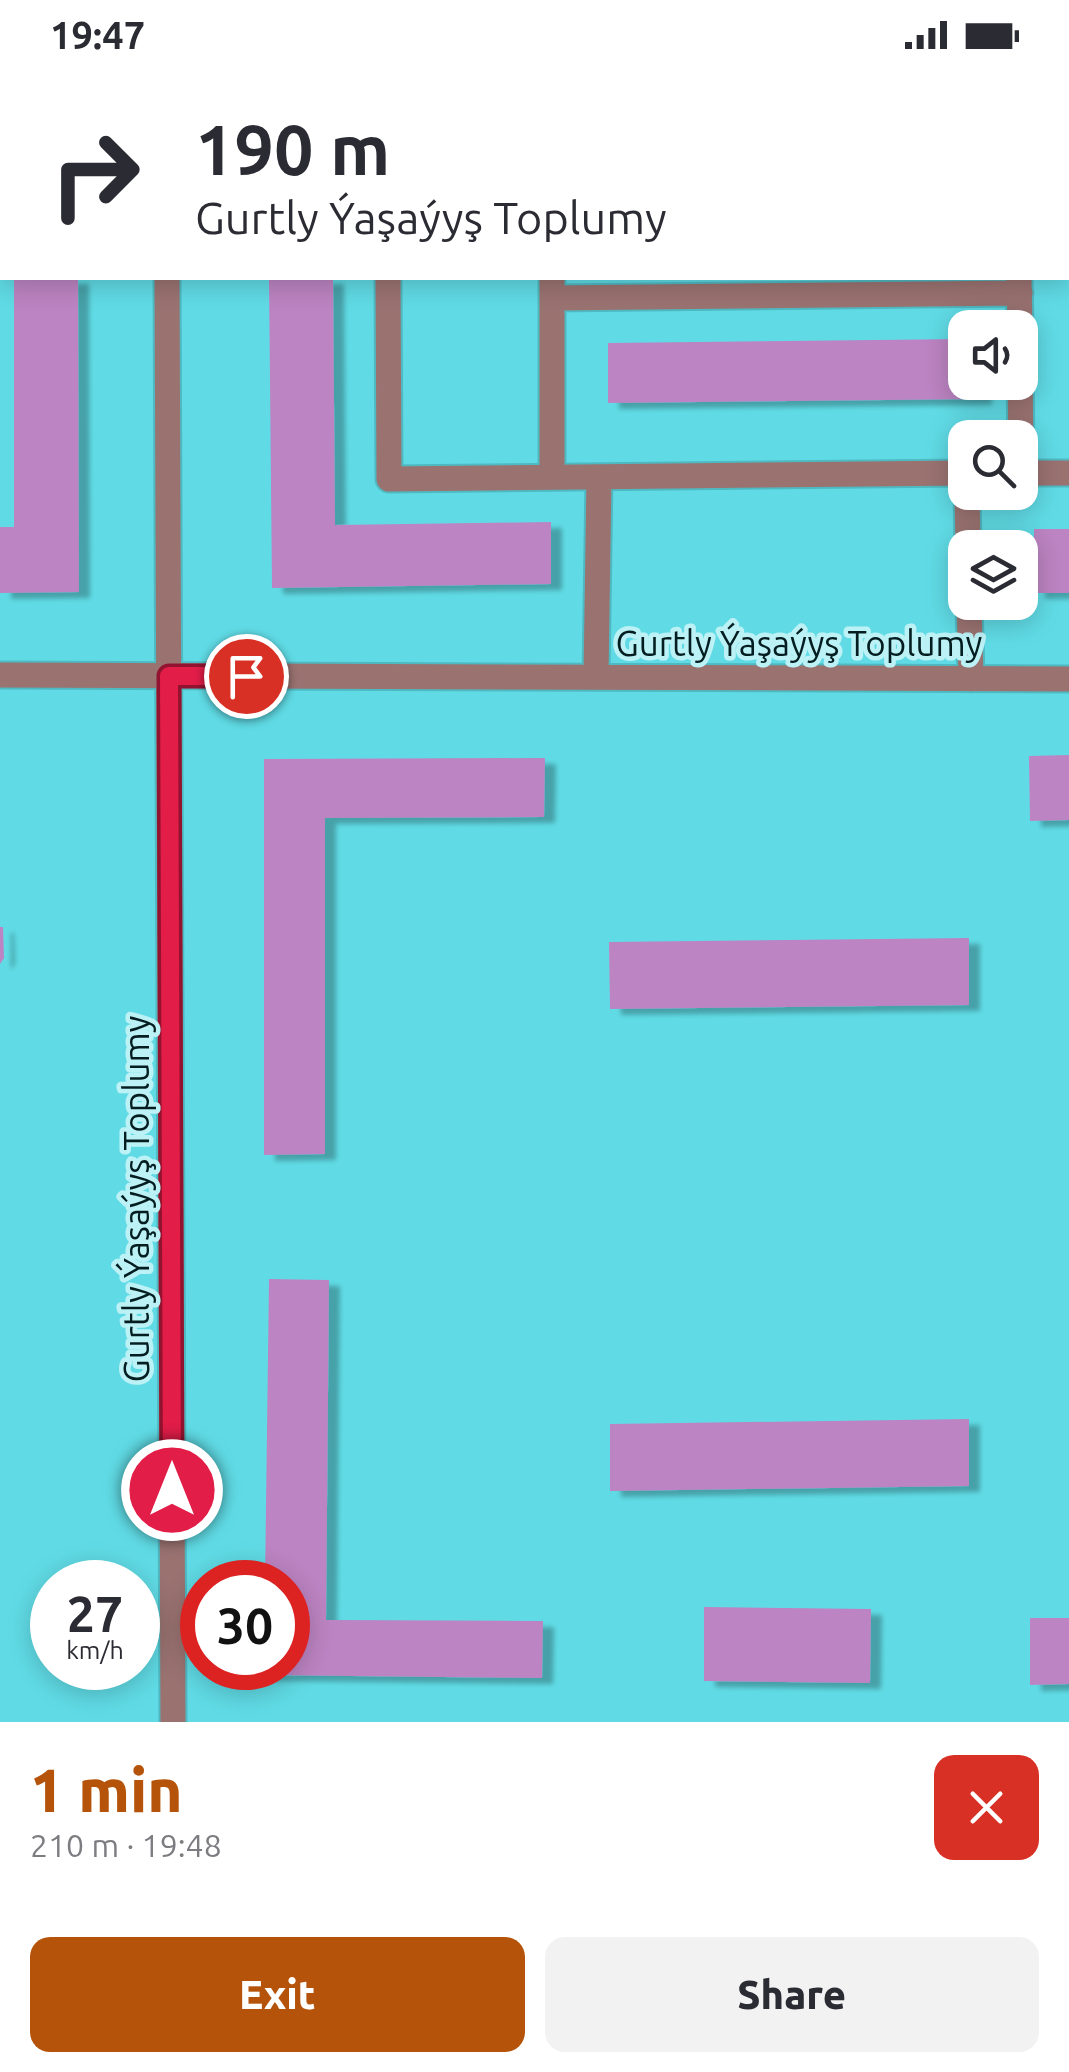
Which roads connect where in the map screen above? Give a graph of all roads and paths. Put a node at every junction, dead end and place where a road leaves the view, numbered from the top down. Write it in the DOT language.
graph roads {
  1 [pos="168,280"];
  2 [pos="388,280"];
  3 [pos="1020,285"];
  4 [pos="552,288"];
  5 [pos="1038,473"];
  6 [pos="1069,473"];
  7 [pos="948,474"];
  8 [pos="552,477"];
  9 [pos="599,477"];
  10 [pos="970,620"];
  11 [pos="0,675"];
  12 [pos="169,676"];
  13 [pos="596,677"];
  14 [pos="971,679"];
  15 [pos="1069,679"];
  16 [pos="173,1722"];
  1 -- 12 [label="street, Gurtly Ýaşaýyş Toplumy"];
  2 -- 8 [label="street"];
  3 -- 4 [label="street"];
  4 -- 8 [label="street"];
  5 -- 6 [label="street"];
  7 -- 9 [label="street"];
  8 -- 9 [label="street"];
  9 -- 13 [label="street"];
  10 -- 14 [label="street"];
  11 -- 12 [label="street, Gurtly Ýaşaýyş Toplumy"];
  12 -- 13 [label="street, Gurtly Ýaşaýyş Toplumy"];
  12 -- 16 [label="street, Gurtly Ýaşaýyş Toplumy"];
  13 -- 14 [label="street, Gurtly Ýaşaýyş Toplumy"];
  14 -- 15 [label="street, Gurtly Ýaşaýyş Toplumy"];
}
